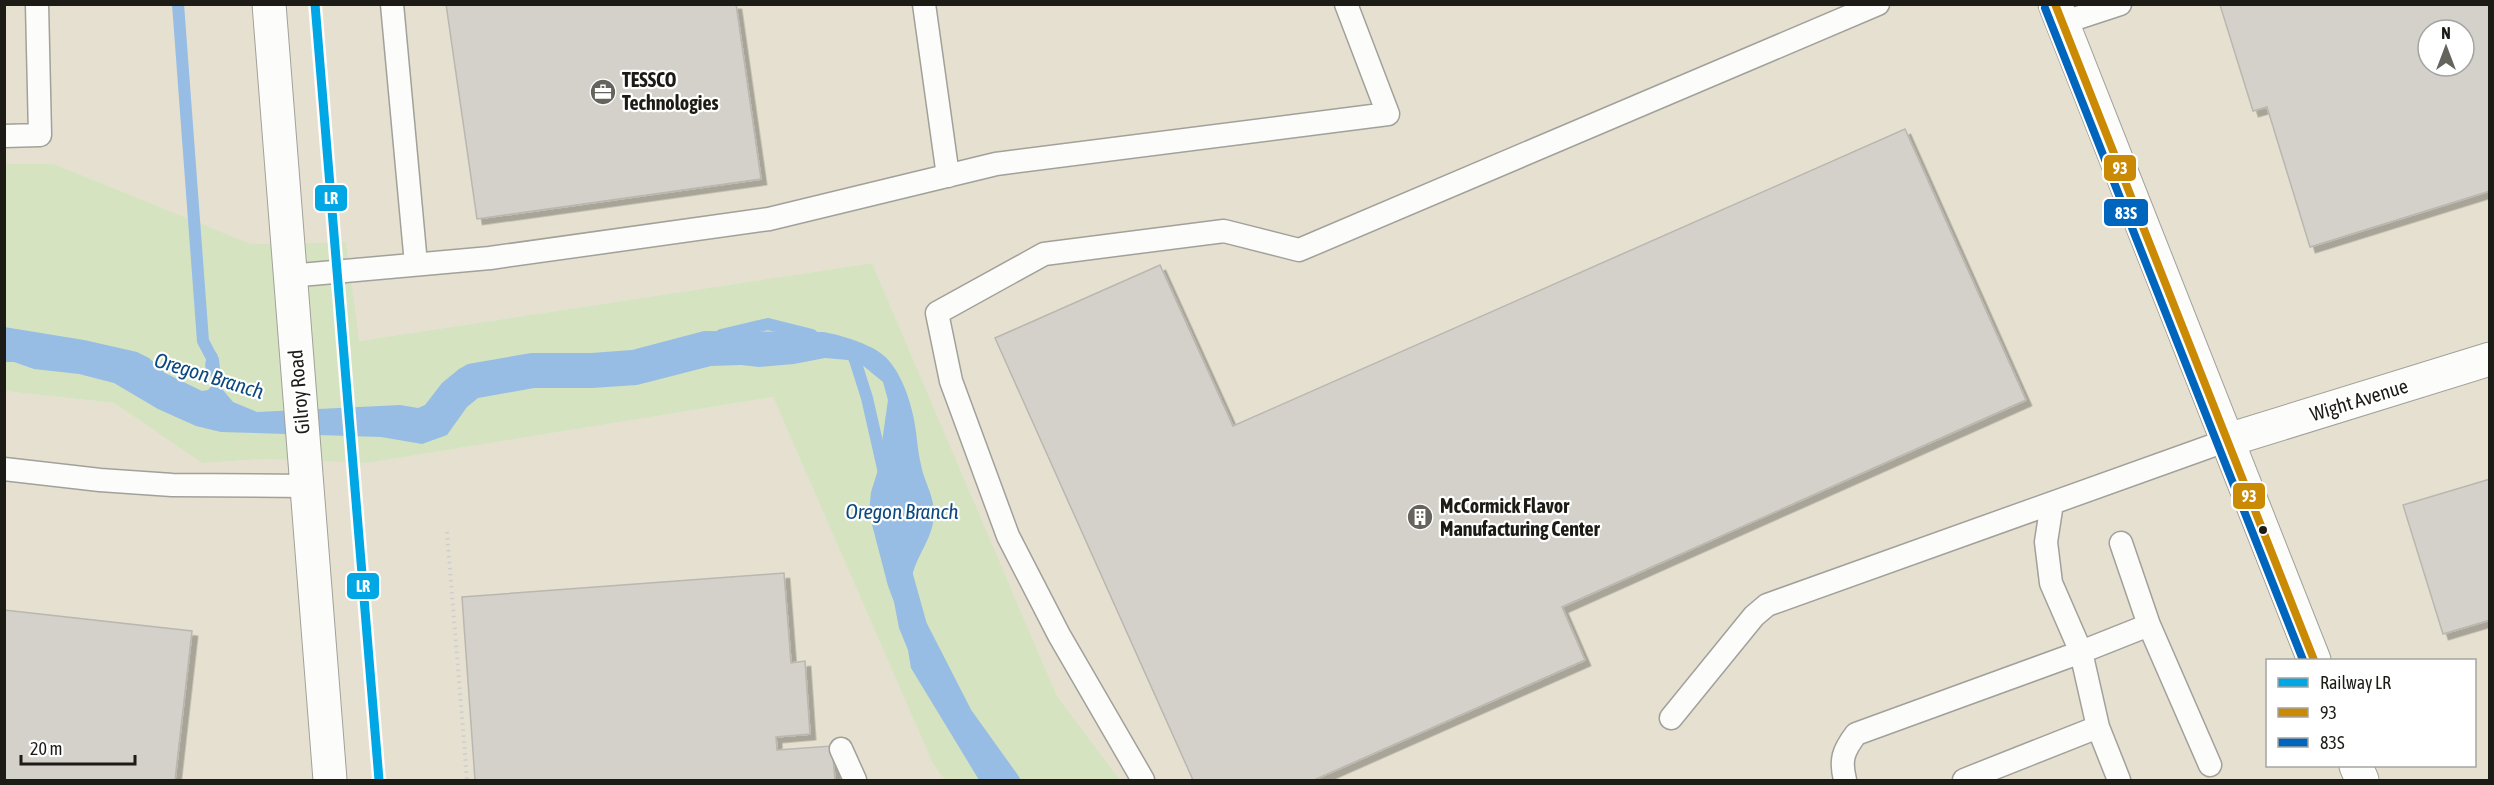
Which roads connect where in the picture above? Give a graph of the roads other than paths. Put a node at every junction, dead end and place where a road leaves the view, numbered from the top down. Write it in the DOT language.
graph roads {
  1 [pos="37,4"];
  2 [pos="268,4"];
  3 [pos="392,4"];
  4 [pos="924,4"];
  5 [pos="1346,4"];
  6 [pos="1878,4"];
  7 [pos="2120,4"];
  8 [pos="2058,14"];
  9 [pos="4,136"];
  10 [pos="948,176"];
  11 [pos="416,264"];
  12 [pos="289,276"];
  13 [pos="2490,359"];
  14 [pos="2228,440"];
  15 [pos="4,469"];
  16 [pos="307,486"];
  17 [pos="2052,503"];
  18 [pos="2121,543"];
  19 [pos="2149,624"];
  20 [pos="2081,652"];
  21 [pos="2314,659"];
  22 [pos="1671,718"];
  23 [pos="2098,727"];
  24 [pos="841,749"];
  25 [pos="2210,765"];
  26 [pos="2120,779"];
  27 [pos="330,780"];
  28 [pos="855,780"];
  29 [pos="1143,780"];
  30 [pos="1845,780"];
  31 [pos="1964,780"];
  1 -- 9 [label="lane"];
  2 -- 12 [label="street, Gilroy Road"];
  3 -- 11 [label="lane"];
  4 -- 10 [label="lane"];
  5 -- 10 [label="lane"];
  6 -- 29 [label="lane"];
  7 -- 8 [label="lane"];
  8 -- 14 [label="street"];
  10 -- 11 [label="lane"];
  11 -- 12 [label="lane"];
  12 -- 16 [label="street, Gilroy Road"];
  13 -- 14 [label="street, Wight Avenue"];
  14 -- 17 [label="lane"];
  14 -- 21 [label="street"];
  15 -- 16 [label="lane"];
  16 -- 27 [label="street, Gilroy Road"];
  17 -- 20 [label="lane"];
  17 -- 22 [label="lane"];
  18 -- 19 [label="lane"];
  19 -- 20 [label="lane"];
  19 -- 25 [label="lane"];
  20 -- 23 [label="lane"];
  20 -- 30 [label="lane"];
  23 -- 26 [label="lane"];
  23 -- 31 [label="lane"];
  24 -- 28 [label="lane"];
}
